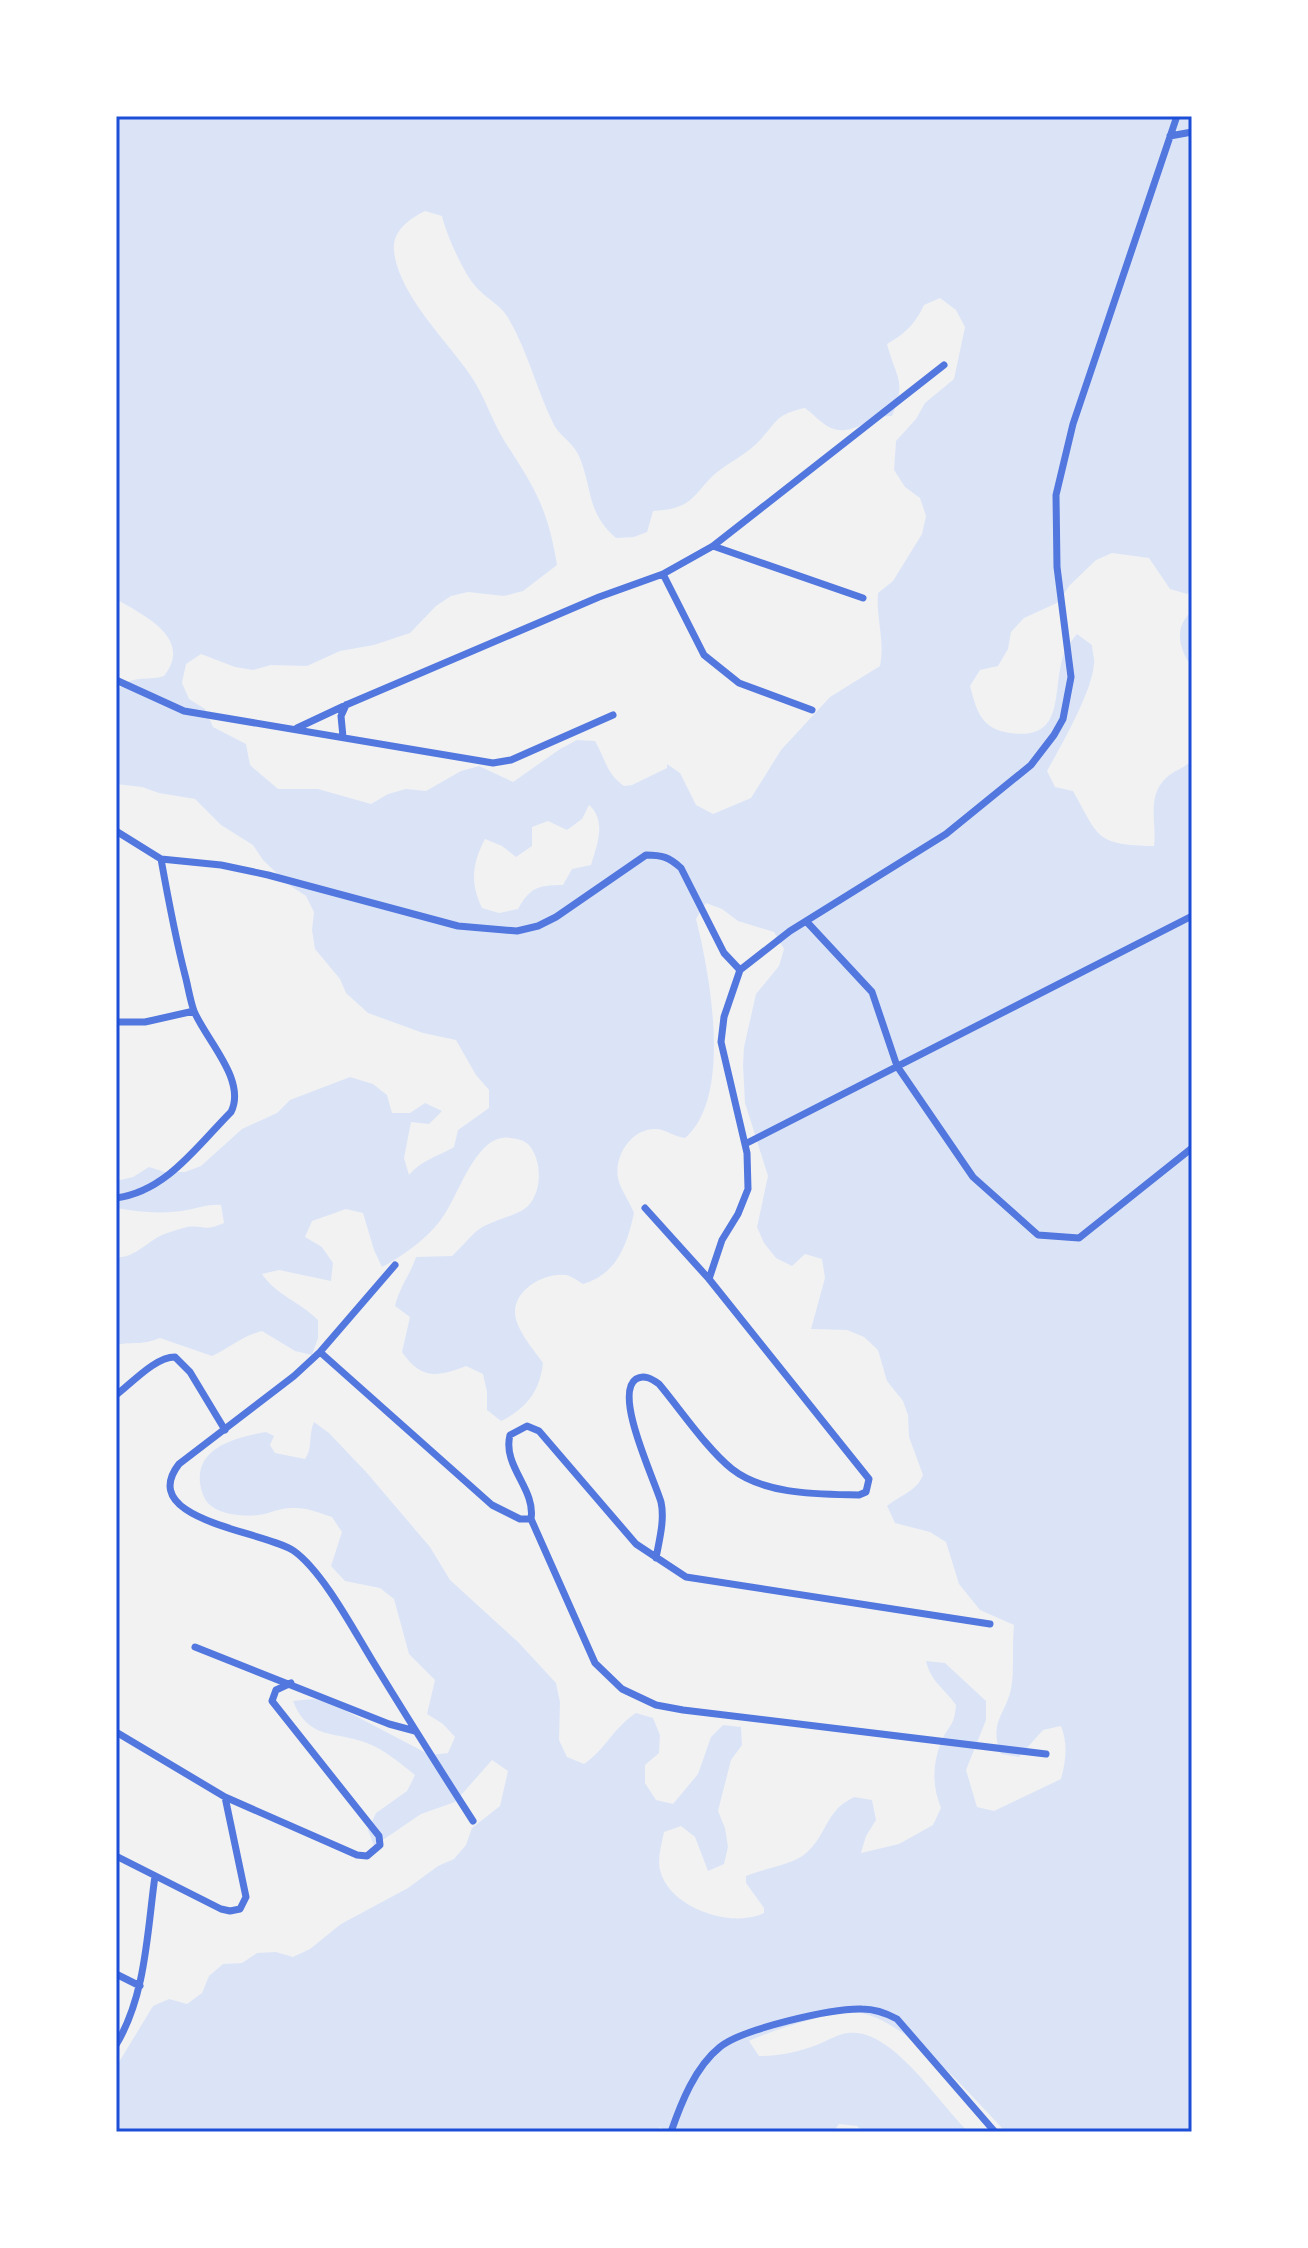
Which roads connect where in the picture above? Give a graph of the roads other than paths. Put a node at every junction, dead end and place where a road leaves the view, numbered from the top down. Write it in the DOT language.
graph roads {
  1 [pos="1177,116"];
  2 [pos="1192,132"];
  3 [pos="1170,136"];
  4 [pos="944,365"];
  5 [pos="713,546"];
  6 [pos="663,574"];
  7 [pos="863,598"];
  8 [pos="116,680"];
  9 [pos="346,705"];
  10 [pos="812,710"];
  11 [pos="613,715"];
  12 [pos="297,728"];
  13 [pos="343,737"];
  14 [pos="116,831"];
  15 [pos="161,859"];
  16 [pos="1189,917"];
  17 [pos="806,921"];
  18 [pos="1192,930"];
  19 [pos="740,970"];
  20 [pos="194,1011"];
  21 [pos="116,1022"];
  22 [pos="897,1066"];
  23 [pos="745,1144"];
  24 [pos="1192,1148"];
  25 [pos="116,1198"];
  26 [pos="645,1208"];
  27 [pos="395,1265"];
  28 [pos="709,1279"];
  29 [pos="320,1352"];
  30 [pos="116,1395"];
  31 [pos="225,1430"];
  32 [pos="531,1519"];
  33 [pos="656,1558"];
  34 [pos="990,1624"];
  35 [pos="195,1647"];
  36 [pos="291,1683"];
  37 [pos="415,1731"];
  38 [pos="116,1732"];
  39 [pos="1046,1754"];
  40 [pos="225,1797"];
  41 [pos="473,1821"];
  42 [pos="116,1856"];
  43 [pos="155,1876"];
  44 [pos="116,1974"];
  45 [pos="140,1986"];
  46 [pos="116,2045"];
  47 [pos="671,2132"];
  48 [pos="995,2132"];
  1 -- 3 [label="street"];
  2 -- 3 [label="street"];
  3 -- 17 [label="street"];
  4 -- 5 [label="street"];
  5 -- 6 [label="street"];
  5 -- 7 [label="street"];
  6 -- 9 [label="street"];
  6 -- 10 [label="street"];
  8 -- 12 [label="street"];
  9 -- 12 [label="street"];
  9 -- 13 [label="street"];
  11 -- 13 [label="street"];
  12 -- 13 [label="street"];
  14 -- 15 [label="street"];
  15 -- 19 [label="street"];
  15 -- 20 [label="street"];
  16 -- 18 [label="street"];
  16 -- 22 [label="street"];
  17 -- 19 [label="street"];
  17 -- 22 [label="street"];
  19 -- 23 [label="street"];
  20 -- 21 [label="street"];
  20 -- 25 [label="street"];
  22 -- 23 [label="street"];
  22 -- 24 [label="street"];
  23 -- 28 [label="street"];
  26 -- 28 [label="street"];
  27 -- 29 [label="street"];
  28 -- 33 [label="street"];
  29 -- 31 [label="street"];
  29 -- 32 [label="street"];
  30 -- 31 [label="street"];
  31 -- 37 [label="street"];
  32 -- 33 [label="street"];
  32 -- 39 [label="street"];
  33 -- 34 [label="street"];
  35 -- 36 [label="street"];
  36 -- 37 [label="street"];
  36 -- 40 [label="street"];
  37 -- 41 [label="street"];
  38 -- 40 [label="street"];
  40 -- 43 [label="street"];
  42 -- 43 [label="street"];
  43 -- 45 [label="street"];
  44 -- 45 [label="street"];
  45 -- 46 [label="street"];
  47 -- 48 [label="street"];
}
